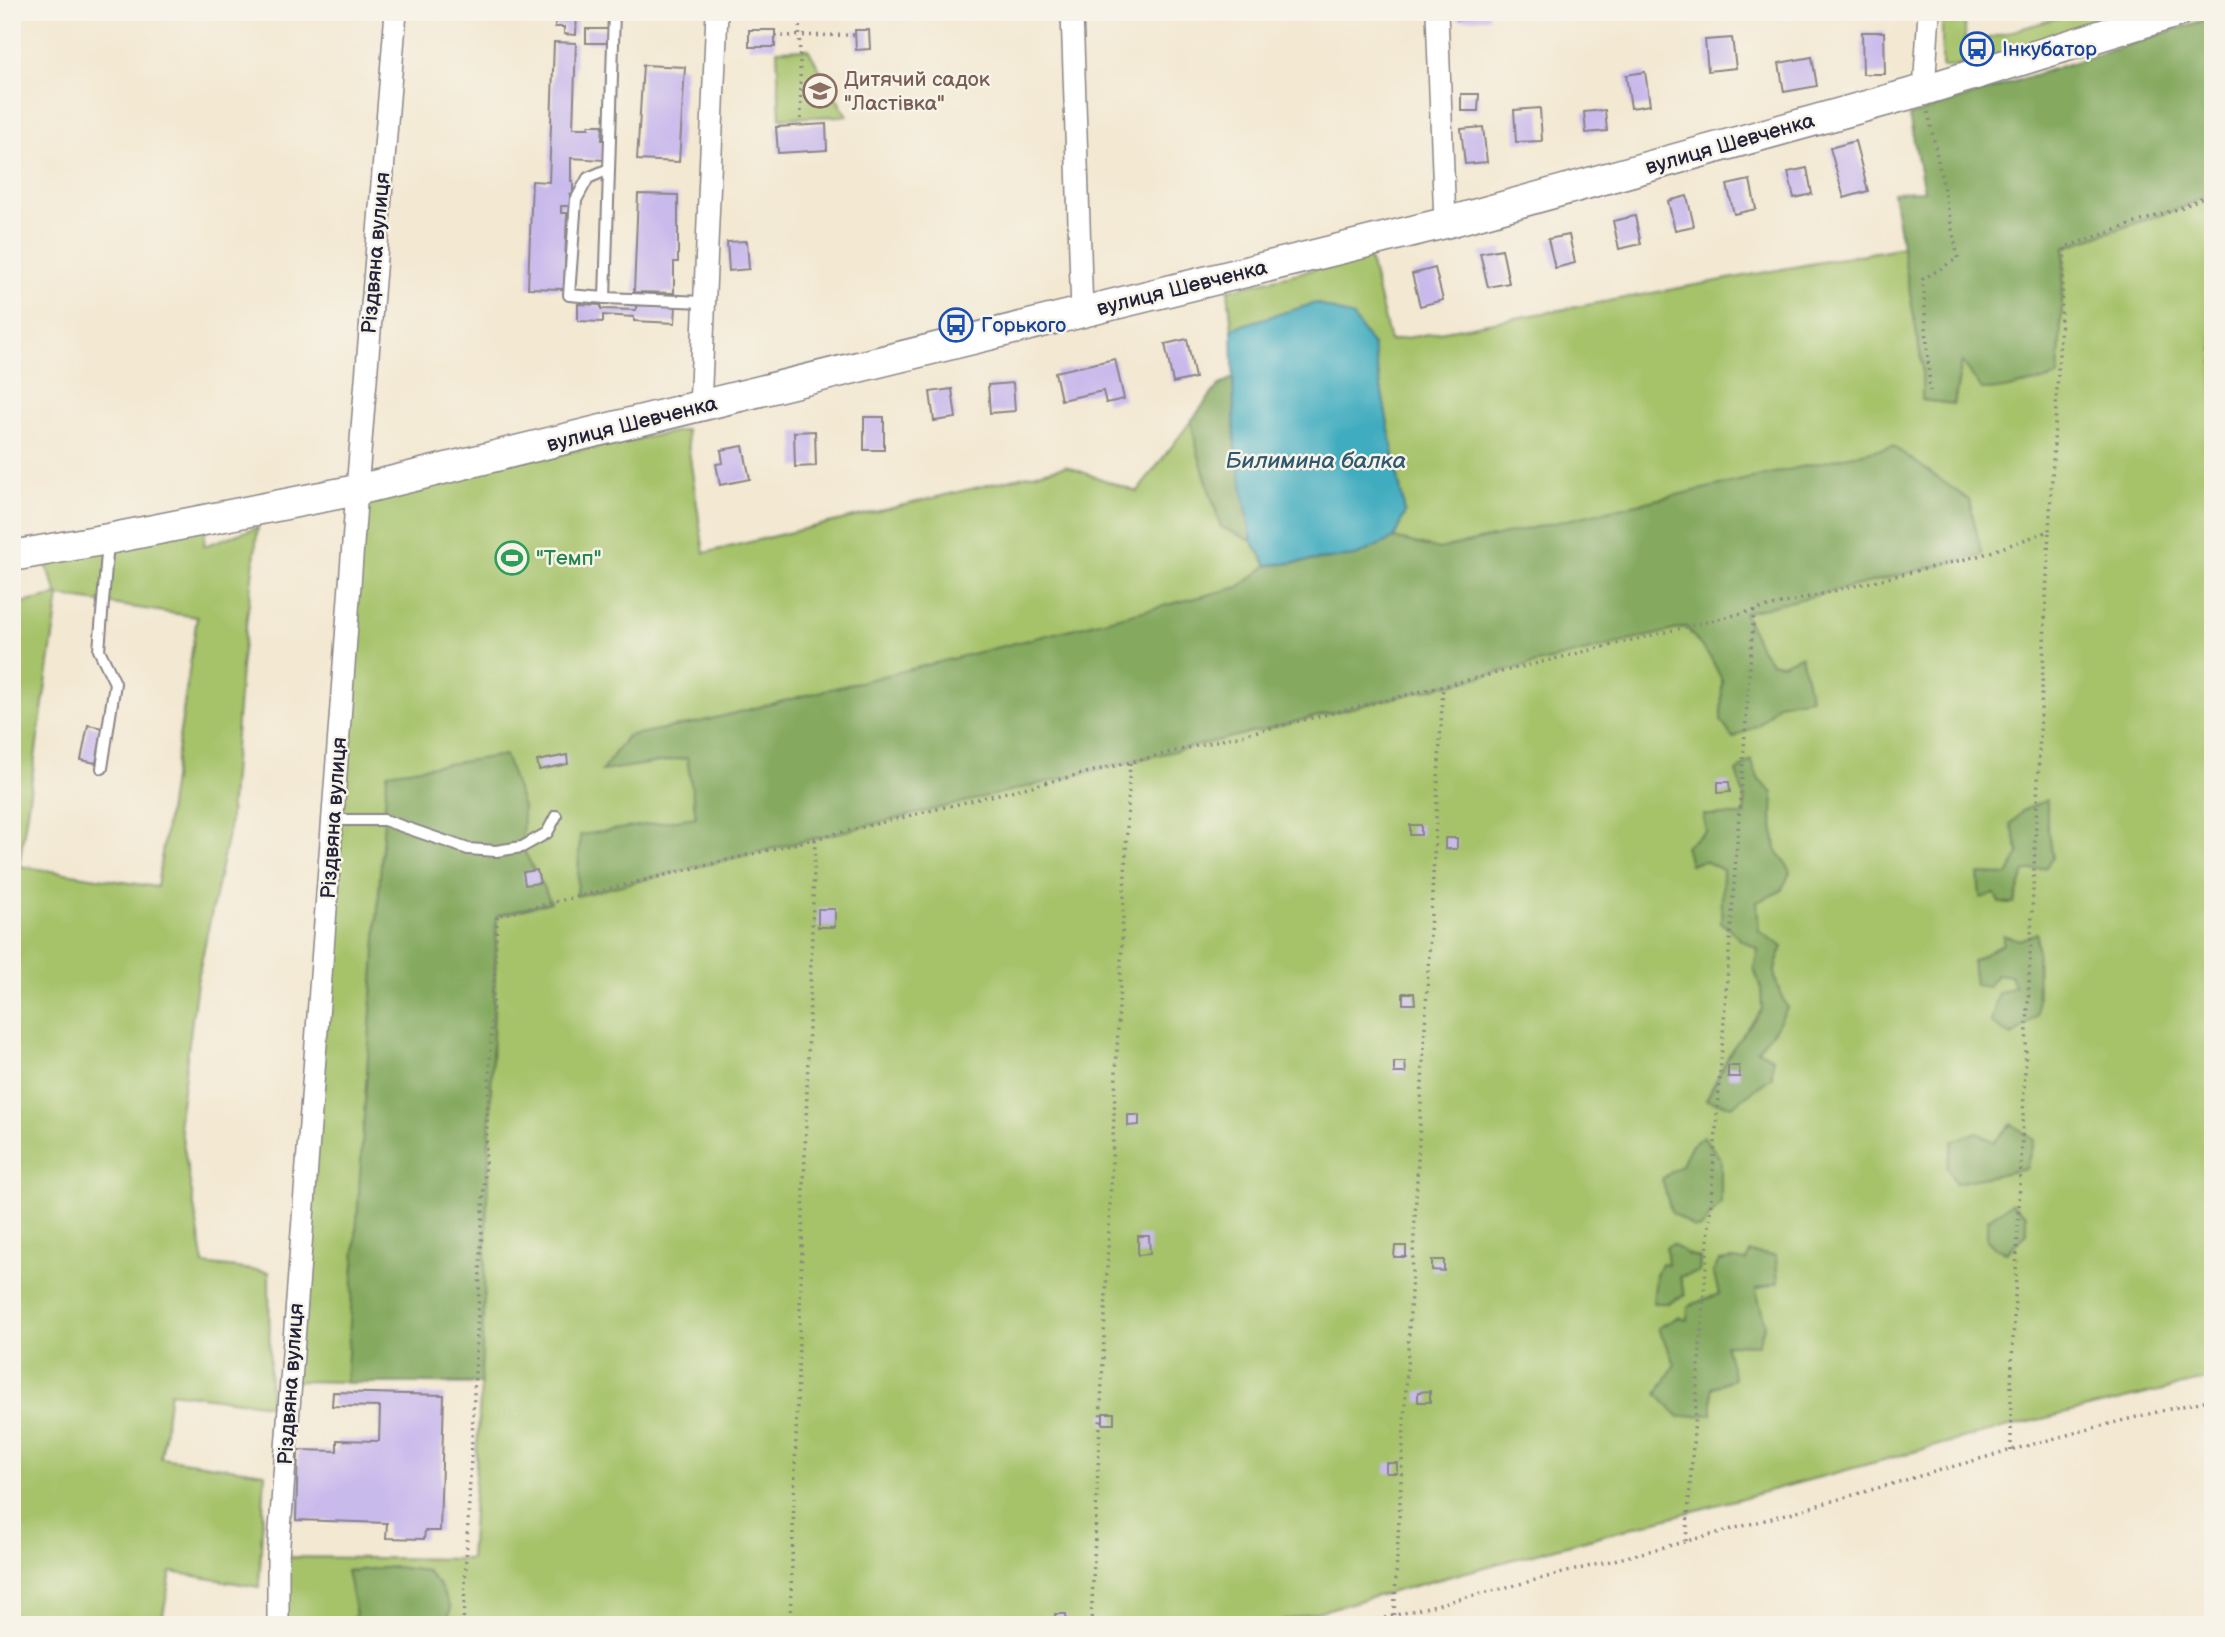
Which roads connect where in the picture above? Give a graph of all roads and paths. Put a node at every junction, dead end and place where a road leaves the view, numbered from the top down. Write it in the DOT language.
graph roads {
  1 [pos="396,12"];
  2 [pos="614,12"];
  3 [pos="717,12"];
  4 [pos="799,12"];
  5 [pos="1072,12"];
  6 [pos="1437,12"];
  7 [pos="1929,12"];
  8 [pos="2177,12"];
  9 [pos="800,35"];
  10 [pos="855,35"];
  11 [pos="775,36"];
  12 [pos="1924,90"];
  13 [pos="801,119"];
  14 [pos="609,169"];
  15 [pos="2213,192"];
  16 [pos="1445,223"];
  17 [pos="605,298"];
  18 [pos="704,302"];
  19 [pos="1082,313"];
  20 [pos="1930,391"];
  21 [pos="700,408"];
  22 [pos="357,490"];
  23 [pos="2049,531"];
  24 [pos="108,539"];
  25 [pos="12,556"];
  26 [pos="1754,610"];
  27 [pos="1443,686"];
  28 [pos="1130,762"];
  29 [pos="102,768"];
  30 [pos="556,816"];
  31 [pos="334,820"];
  32 [pos="815,838"];
  33 [pos="2213,1399"];
  34 [pos="2011,1451"];
  35 [pos="1686,1541"];
  36 [pos="1395,1615"];
  37 [pos="278,1625"];
  38 [pos="463,1625"];
  39 [pos="790,1625"];
  40 [pos="1091,1625"];
  41 [pos="1357,1625"];
  1 -- 22 [label="street, Різдвяна вулиця"];
  2 -- 14 [label="lane"];
  3 -- 18 [label="street"];
  4 -- 9 [label="path"];
  5 -- 19 [label="street"];
  6 -- 16 [label="street"];
  7 -- 12 [label="street"];
  8 -- 12 [label="street, вулиця Шевченка"];
  9 -- 10 [label="path"];
  9 -- 11 [label="path"];
  9 -- 13 [label="path"];
  12 -- 16 [label="street, вулиця Шевченка"];
  12 -- 20 [label="path"];
  14 -- 17 [label="lane"];
  14 -- 17 [label="lane"];
  15 -- 23 [label="path"];
  16 -- 19 [label="street, вулиця Шевченка"];
  17 -- 18 [label="lane"];
  18 -- 21 [label="street"];
  19 -- 21 [label="street, вулиця Шевченка"];
  21 -- 22 [label="street, вулиця Шевченка"];
  22 -- 24 [label="street, вулиця Шевченка"];
  22 -- 31 [label="street, Різдвяна вулиця"];
  23 -- 26 [label="path"];
  23 -- 34 [label="path"];
  24 -- 25 [label="street, вулиця Шевченка"];
  24 -- 29 [label="lane"];
  26 -- 27 [label="path"];
  26 -- 35 [label="path"];
  27 -- 28 [label="path"];
  27 -- 36 [label="path"];
  28 -- 32 [label="path"];
  28 -- 40 [label="path"];
  30 -- 31 [label="lane"];
  31 -- 37 [label="street, Різдвяна вулиця"];
  32 -- 38 [label="path"];
  32 -- 39 [label="path"];
  33 -- 34 [label="path"];
  34 -- 35 [label="path"];
  35 -- 36 [label="path"];
  36 -- 41 [label="path"];
}
